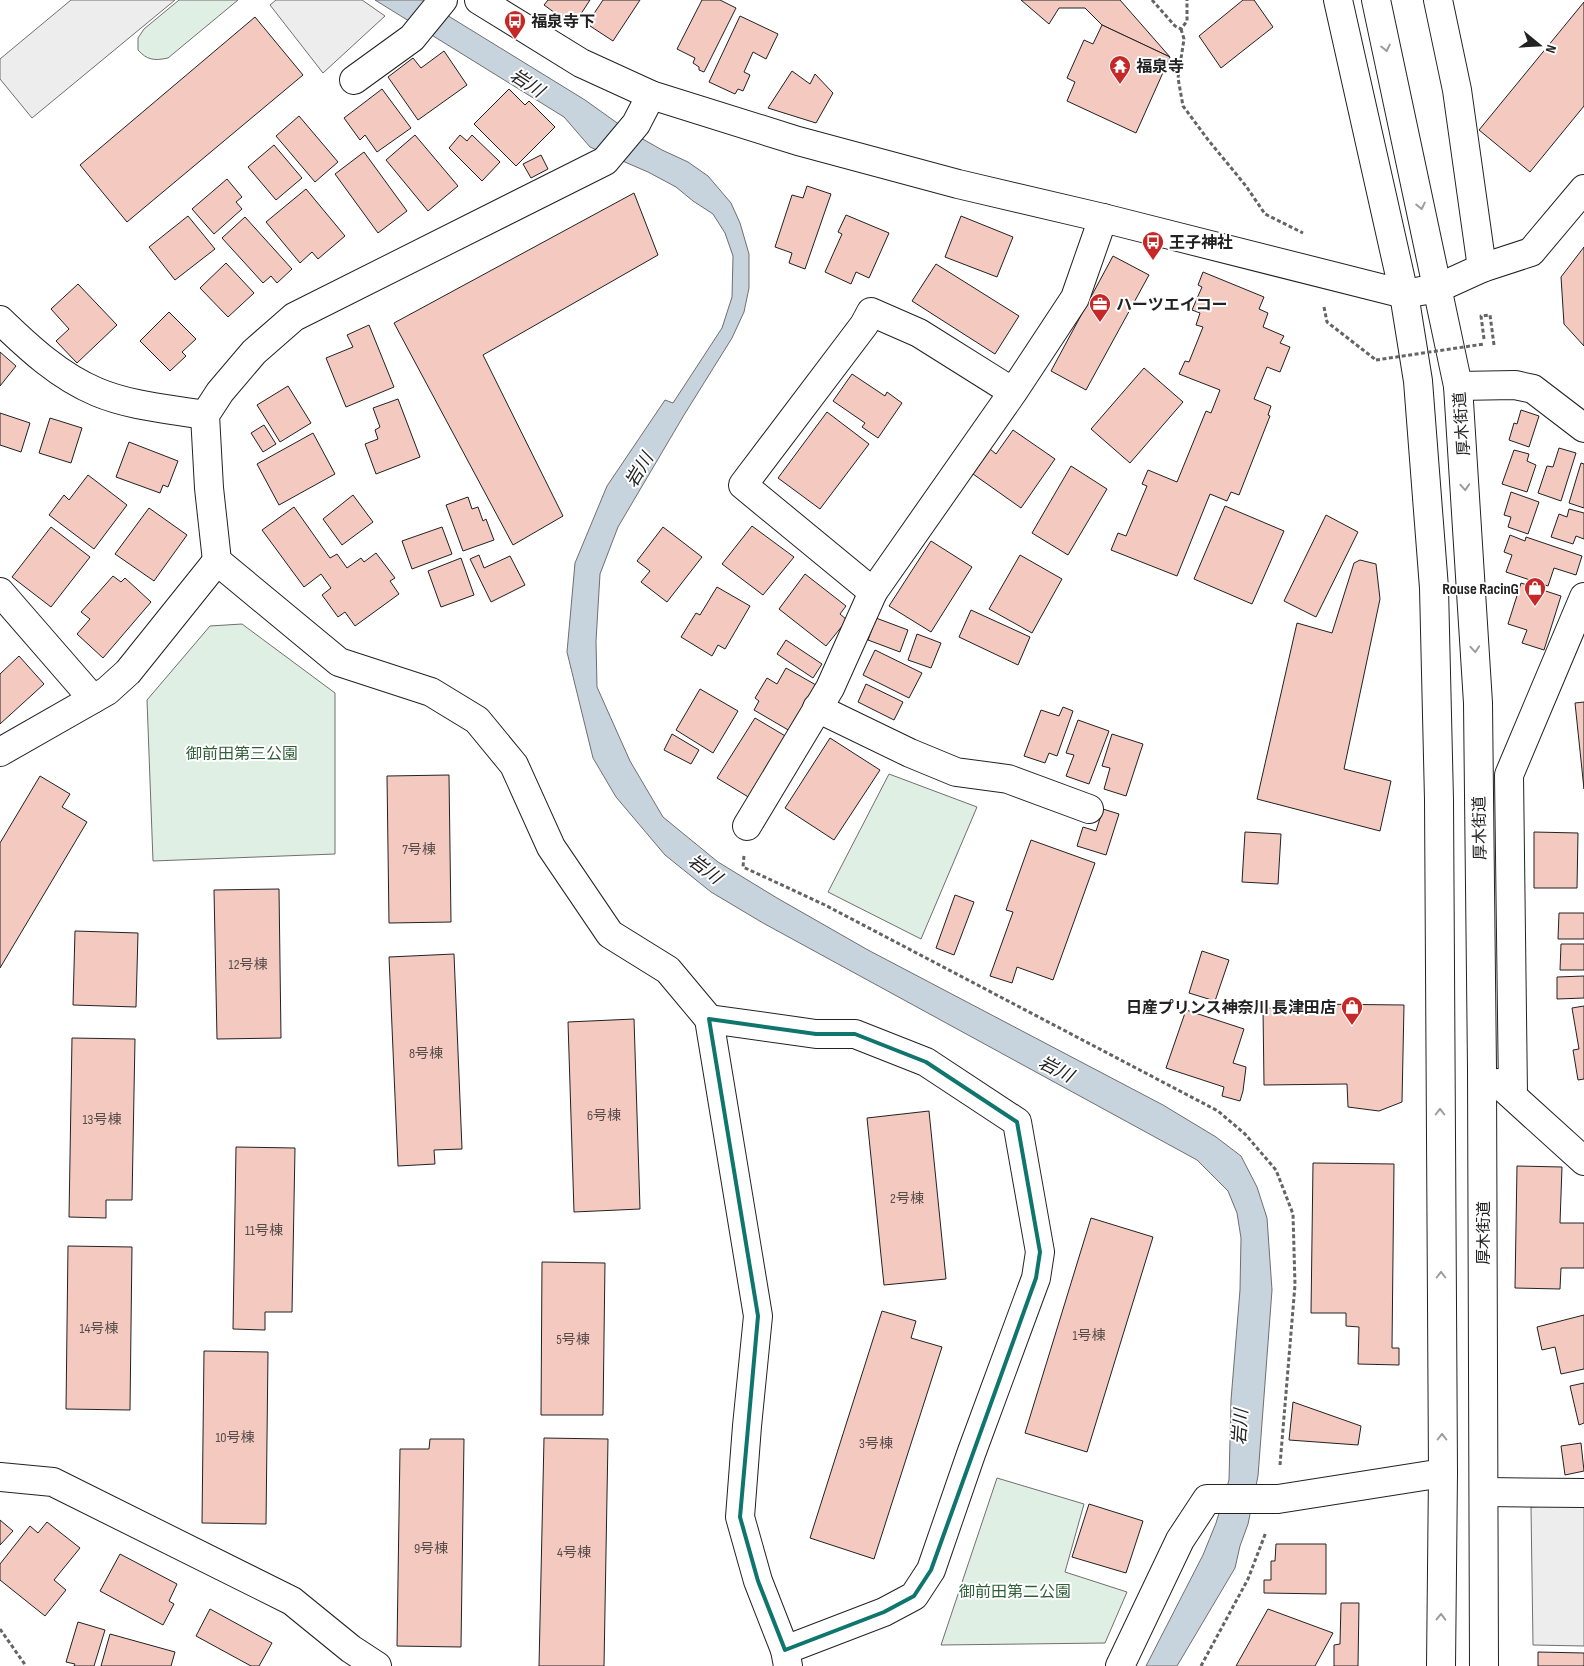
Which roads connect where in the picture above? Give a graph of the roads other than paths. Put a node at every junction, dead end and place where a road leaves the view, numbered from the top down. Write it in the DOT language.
graph roads {
  1 [pos="443,0"];
  2 [pos="479,0"];
  3 [pos="1338,0"];
  4 [pos="1376,0"];
  5 [pos="1438,0"];
  6 [pos="354,80"];
  7 [pos="651,95"];
  8 [pos="1584,189"];
  9 [pos="1103,218"];
  10 [pos="1482,268"];
  11 [pos="1438,288"];
  12 [pos="1404,294"];
  13 [pos="0,320"];
  14 [pos="1458,386"];
  15 [pos="1013,392"];
  16 [pos="205,415"];
  17 [pos="1584,428"];
  18 [pos="217,561"];
  19 [pos="0,592"];
  20 [pos="873,592"];
  21 [pos="1584,597"];
  22 [pos="1576,642"];
  23 [pos="93,699"];
  24 [pos="817,708"];
  25 [pos="0,752"];
  26 [pos="1090,809"];
  27 [pos="747,826"];
  28 [pos="709,1019"];
  29 [pos="1482,1069"];
  30 [pos="1513,1095"];
  31 [pos="1584,1161"];
  32 [pos="1443,1473"];
  33 [pos="0,1477"];
  34 [pos="1484,1492"];
  35 [pos="1584,1493"];
  36 [pos="786,1658"];
  37 [pos="377,1666"];
  38 [pos="1120,1666"];
  39 [pos="1441,1666"];
  40 [pos="1484,1666"];
  1 -- 6 [label="main road"];
  2 -- 7 [label="main road"];
  3 -- 12 [label="main road"];
  4 -- 11 [label="main road, 厚木街道, one-way"];
  5 -- 10 [label="main road"];
  7 -- 9 [label="main road"];
  7 -- 16 [label="main road"];
  8 -- 10 [label="main road"];
  9 -- 12 [label="main road"];
  9 -- 15 [label="main road"];
  10 -- 11 [label="main road"];
  11 -- 12 [label="main road"];
  11 -- 14 [label="main road, 厚木街道"];
  32 -- 12 [label="main road, one-way"];
  13 -- 16 [label="main road"];
  14 -- 17 [label="main road"];
  14 -- 29 [label="main road, 厚木街道, one-way"];
  15 -- 20 [label="main road"];
  15 -- 20 [label="main road"];
  16 -- 18 [label="main road"];
  18 -- 23 [label="main road"];
  18 -- 28 [label="main road"];
  19 -- 23 [label="main road"];
  20 -- 24 [label="main road"];
  21 -- 22 [label="main road"];
  22 -- 30 [label="main road"];
  23 -- 25 [label="main road"];
  24 -- 26 [label="main road"];
  24 -- 27 [label="main road"];
  28 -- 36 [label="main road"];
  28 -- 36 [label="main road"];
  29 -- 30 [label="main road"];
  29 -- 34 [label="main road, 厚木街道"];
  30 -- 31 [label="main road"];
  32 -- 38 [label="main road"];
  39 -- 32 [label="main road, one-way"];
  33 -- 37 [label="main road"];
  34 -- 35 [label="main road"];
  34 -- 40 [label="main road, 厚木街道"];
}
